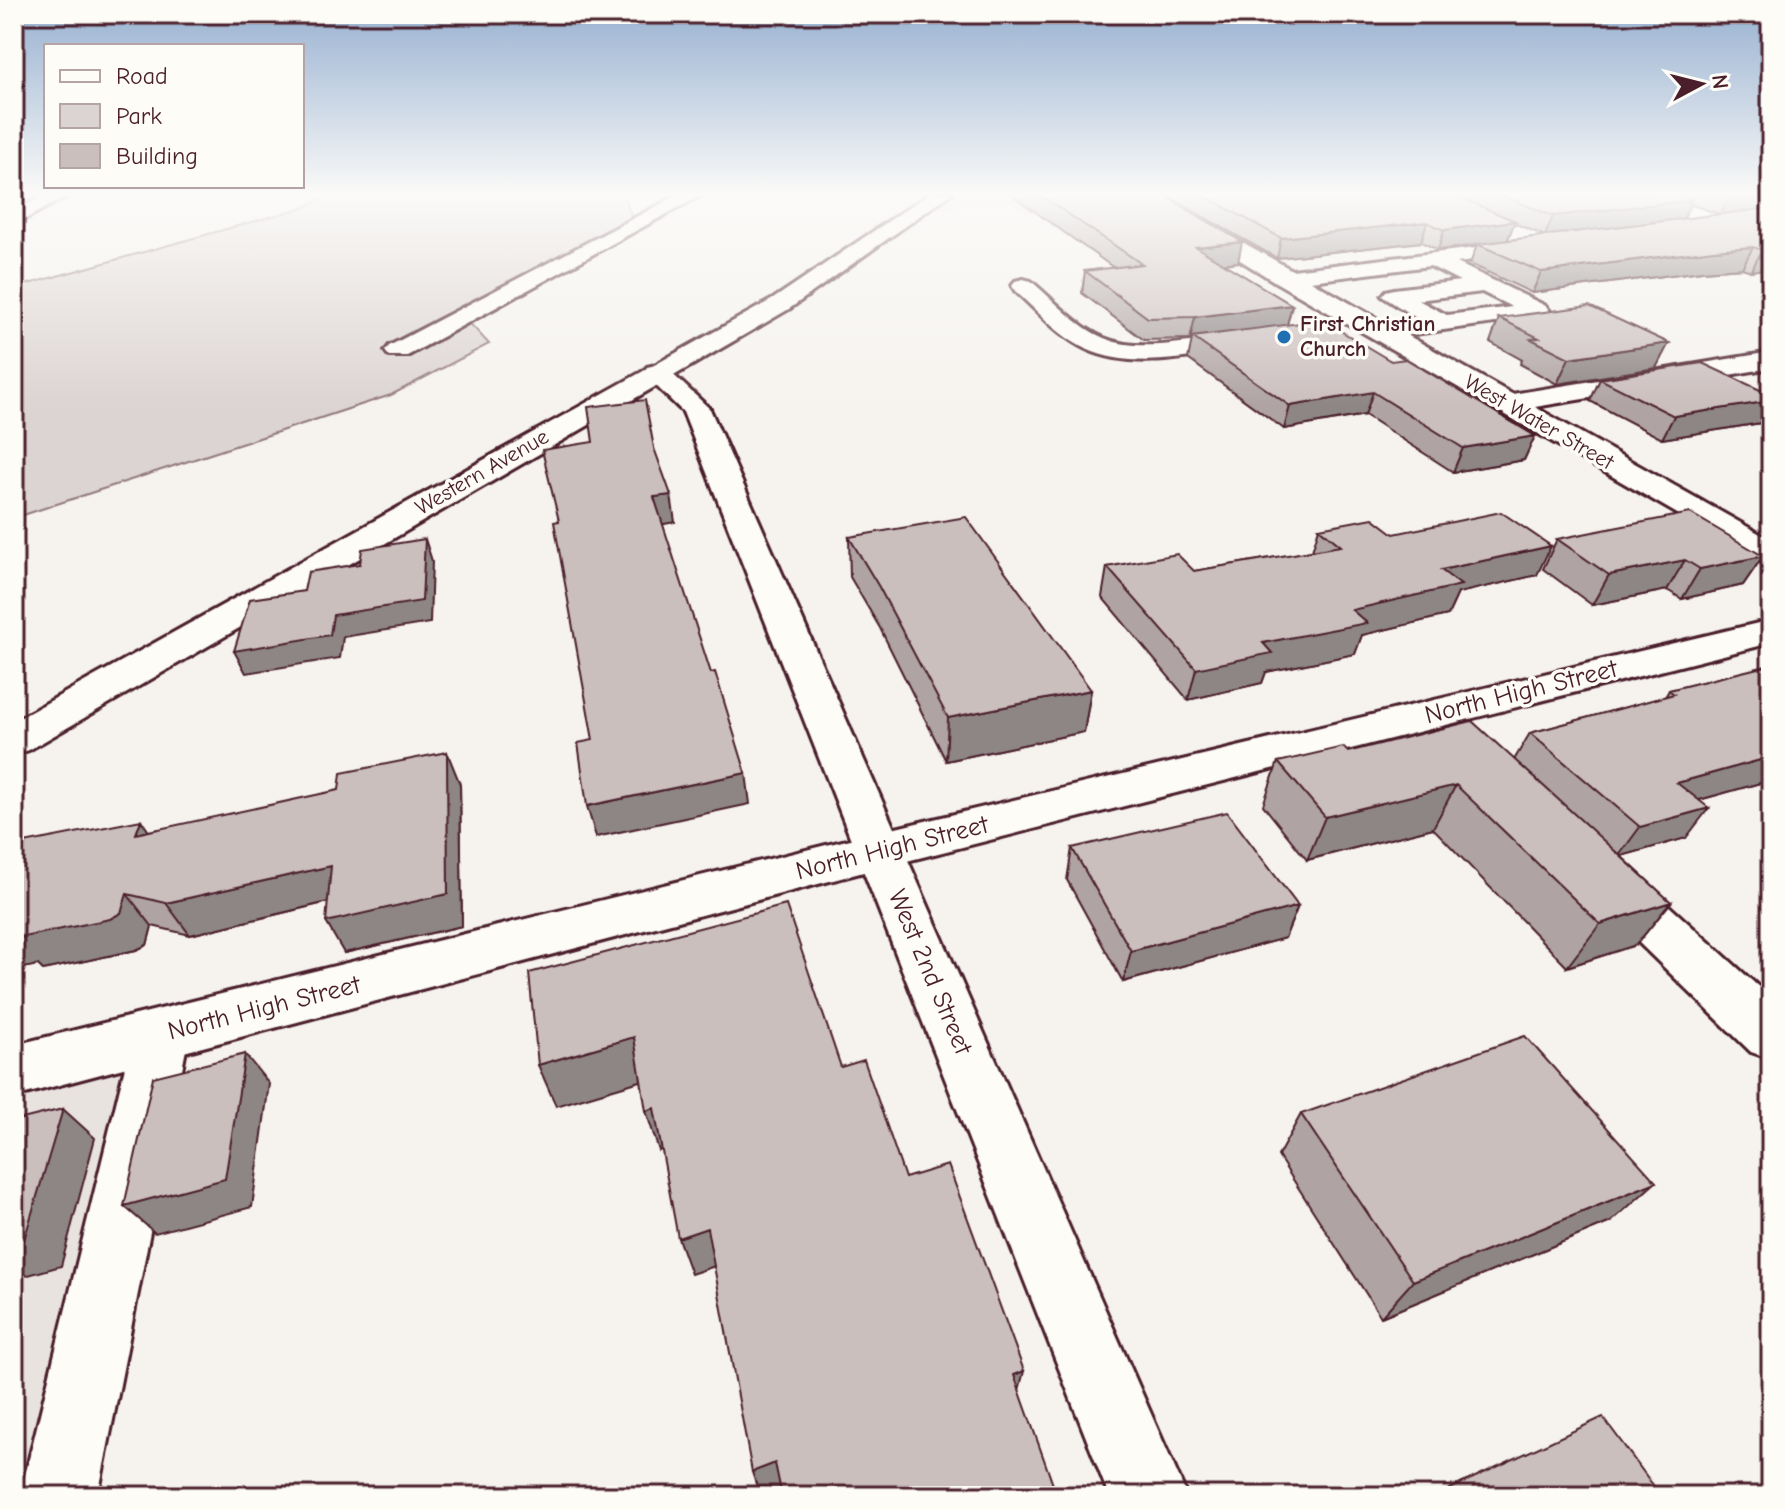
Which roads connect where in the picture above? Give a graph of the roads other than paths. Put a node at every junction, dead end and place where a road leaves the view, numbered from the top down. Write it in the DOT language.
graph roads {
  1 [pos="569,263"];
  2 [pos="840,263"];
  3 [pos="1260,263"];
  4 [pos="1397,263"];
  5 [pos="1441,263"];
  6 [pos="1285,278"];
  7 [pos="1485,285"];
  8 [pos="1023,286"];
  9 [pos="1443,323"];
  10 [pos="1337,328"];
  11 [pos="1374,328"];
  12 [pos="1276,336"];
  13 [pos="398,351"];
  14 [pos="1771,360"];
  15 [pos="656,373"];
  16 [pos="1507,403"];
  17 [pos="1771,554"];
  18 [pos="1771,631"];
  19 [pos="1428,714"];
  20 [pos="14,740"];
  21 [pos="1467,751"];
  22 [pos="1573,849"];
  23 [pos="879,850"];
  24 [pos="161,1034"];
  25 [pos="1771,1034"];
  26 [pos="14,1071"];
  27 [pos="59,1496"];
  28 [pos="1148,1496"];
  1 -- 13 [label="street"];
  2 -- 15 [label="street, Western Avenue"];
  3 -- 6 [label="street, West Water Street"];
  4 -- 6 [label="street"];
  5 -- 7 [label="street"];
  6 -- 11 [label="street, West Water Street"];
  7 -- 9 [label="street"];
  7 -- 9 [label="street"];
  8 -- 12 [label="street"];
  9 -- 11 [label="street"];
  10 -- 11 [label="street"];
  11 -- 16 [label="street, West Water Street"];
  14 -- 16 [label="street"];
  15 -- 20 [label="street, Western Avenue"];
  15 -- 23 [label="street, West 2nd Street"];
  16 -- 17 [label="street, West Water Street"];
  18 -- 19 [label="street, North High Street"];
  19 -- 21 [label="street"];
  19 -- 23 [label="street, North High Street"];
  22 -- 25 [label="street"];
  23 -- 24 [label="street, North High Street"];
  23 -- 28 [label="street, West 2nd Street"];
  24 -- 26 [label="street, North High Street"];
  24 -- 27 [label="street"];
}
